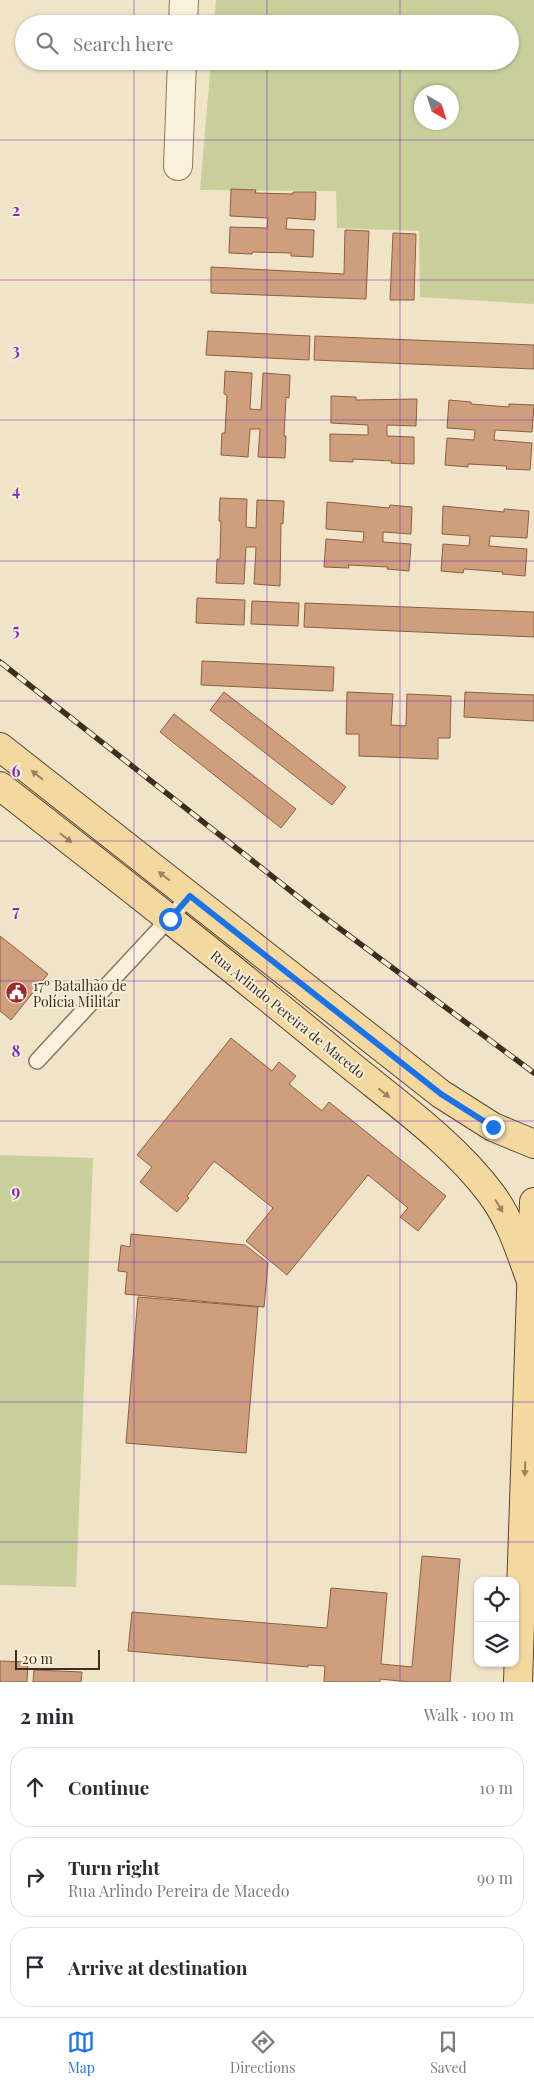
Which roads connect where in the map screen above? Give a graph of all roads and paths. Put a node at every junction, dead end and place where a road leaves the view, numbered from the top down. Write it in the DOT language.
graph roads {
  1 [pos="184,0"];
  2 [pos="183,15"];
  3 [pos="182,70"];
  4 [pos="178,166"];
  5 [pos="0,747"];
  6 [pos="0,786"];
  7 [pos="190,896"];
  8 [pos="170,919"];
  9 [pos="37,1061"];
  10 [pos="534,1144"];
  11 [pos="534,1202"];
  12 [pos="531,1281"];
  13 [pos="528,1531"];
  14 [pos="518,1682"];
  1 -- 2 [label="street"];
  3 -- 4 [label="street"];
  7 -- 5 [label="main road, one-way"];
  6 -- 8 [label="main road, Rua Arlindo Pereira de Macedo, one-way"];
  7 -- 8 [label="lane"];
  7 -- 10 [label="main road"];
  8 -- 9 [label="lane"];
  8 -- 12 [label="main road, Rua Arlindo Pereira de Macedo, one-way"];
  11 -- 12 [label="main road"];
  12 -- 13 [label="main road, one-way"];
  13 -- 14 [label="main road"];
}
